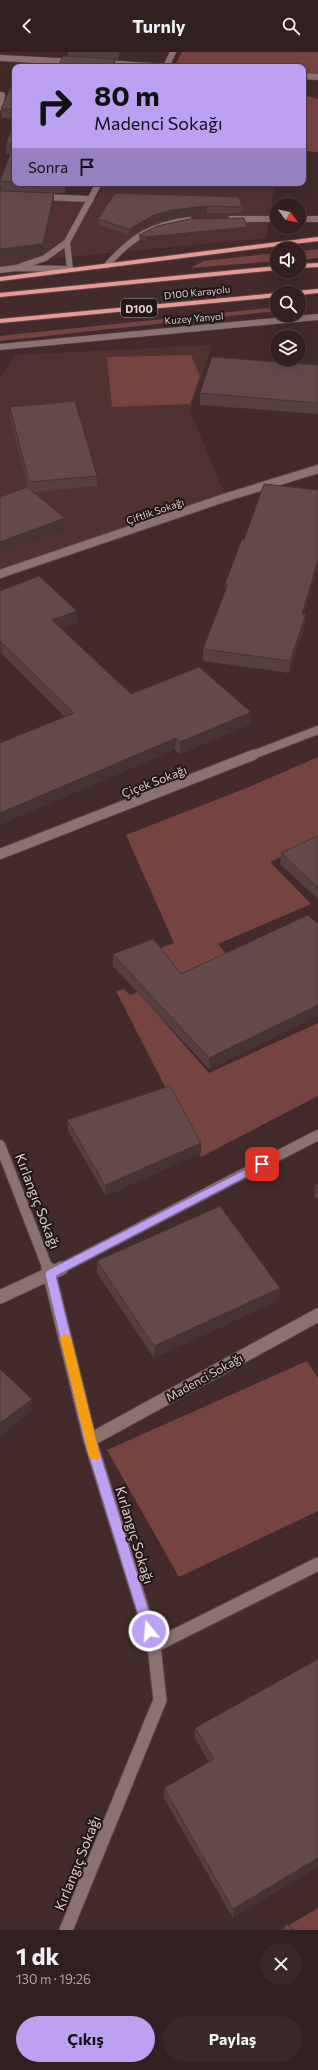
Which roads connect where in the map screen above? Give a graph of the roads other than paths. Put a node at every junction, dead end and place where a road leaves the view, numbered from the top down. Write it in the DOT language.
graph roads {
  1 [pos="172,52"];
  2 [pos="0,58"];
  3 [pos="79,62"];
  4 [pos="95,63"];
  5 [pos="113,64"];
  6 [pos="168,64"];
  7 [pos="306,76"];
  8 [pos="318,77"];
  9 [pos="2,95"];
  10 [pos="0,107"];
  11 [pos="98,186"];
  12 [pos="38,197"];
  13 [pos="91,199"];
  14 [pos="318,218"];
  15 [pos="224,219"];
  16 [pos="270,219"];
  17 [pos="306,219"];
  18 [pos="195,220"];
  19 [pos="318,239"];
  20 [pos="67,242"];
  21 [pos="107,265"];
  22 [pos="318,265"];
  23 [pos="306,266"];
  24 [pos="16,268"];
  25 [pos="70,268"];
  26 [pos="270,269"];
  27 [pos="0,270"];
  28 [pos="0,280"];
  29 [pos="318,291"];
  30 [pos="306,292"];
  31 [pos="0,295"];
  32 [pos="270,296"];
  33 [pos="318,317"];
  34 [pos="0,321"];
  35 [pos="0,347"];
  36 [pos="318,469"];
  37 [pos="0,574"];
  38 [pos="318,729"];
  39 [pos="0,854"];
  40 [pos="318,1135"];
  41 [pos="0,1145"];
  42 [pos="50,1274"];
  43 [pos="0,1298"];
  44 [pos="318,1315"];
  45 [pos="90,1440"];
  46 [pos="318,1564"];
  47 [pos="154,1646"];
  48 [pos="66,1930"];
  1 -- 6 [label="street"];
  2 -- 3 [label="street"];
  4 -- 5 [label="street"];
  7 -- 8 [label="street"];
  9 -- 10 [label="street"];
  11 -- 13 [label="street"];
  12 -- 13 [label="street"];
  13 -- 20 [label="street"];
  14 -- 17 [label="street"];
  15 -- 16 [label="street"];
  18 -- 21 [label="street"];
  19 -- 21 [label="highway"];
  20 -- 24 [label="street"];
  20 -- 25 [label="street"];
  21 -- 25 [label="highway"];
  22 -- 23 [label="highway"];
  24 -- 25 [label="street"];
  24 -- 27 [label="street"];
  25 -- 28 [label="highway"];
  26 -- 31 [label="highway, D100 Karayolu / D100"];
  29 -- 30 [label="highway"];
  32 -- 34 [label="highway, D100 Karayolu / D100"];
  33 -- 35 [label="street, Kuzey Yanyol"];
  36 -- 37 [label="street, Çiftlik Sokağı"];
  38 -- 39 [label="street, Çiçek Sokağı"];
  40 -- 42 [label="street"];
  41 -- 42 [label="street, Kırlangıç Sokağı"];
  42 -- 43 [label="street"];
  42 -- 45 [label="street, Kırlangıç Sokağı"];
  44 -- 45 [label="street, Madenci Sokağı"];
  45 -- 47 [label="street, Kırlangıç Sokağı"];
  46 -- 47 [label="street"];
  47 -- 48 [label="street, Kırlangıç Sokağı"];
}
